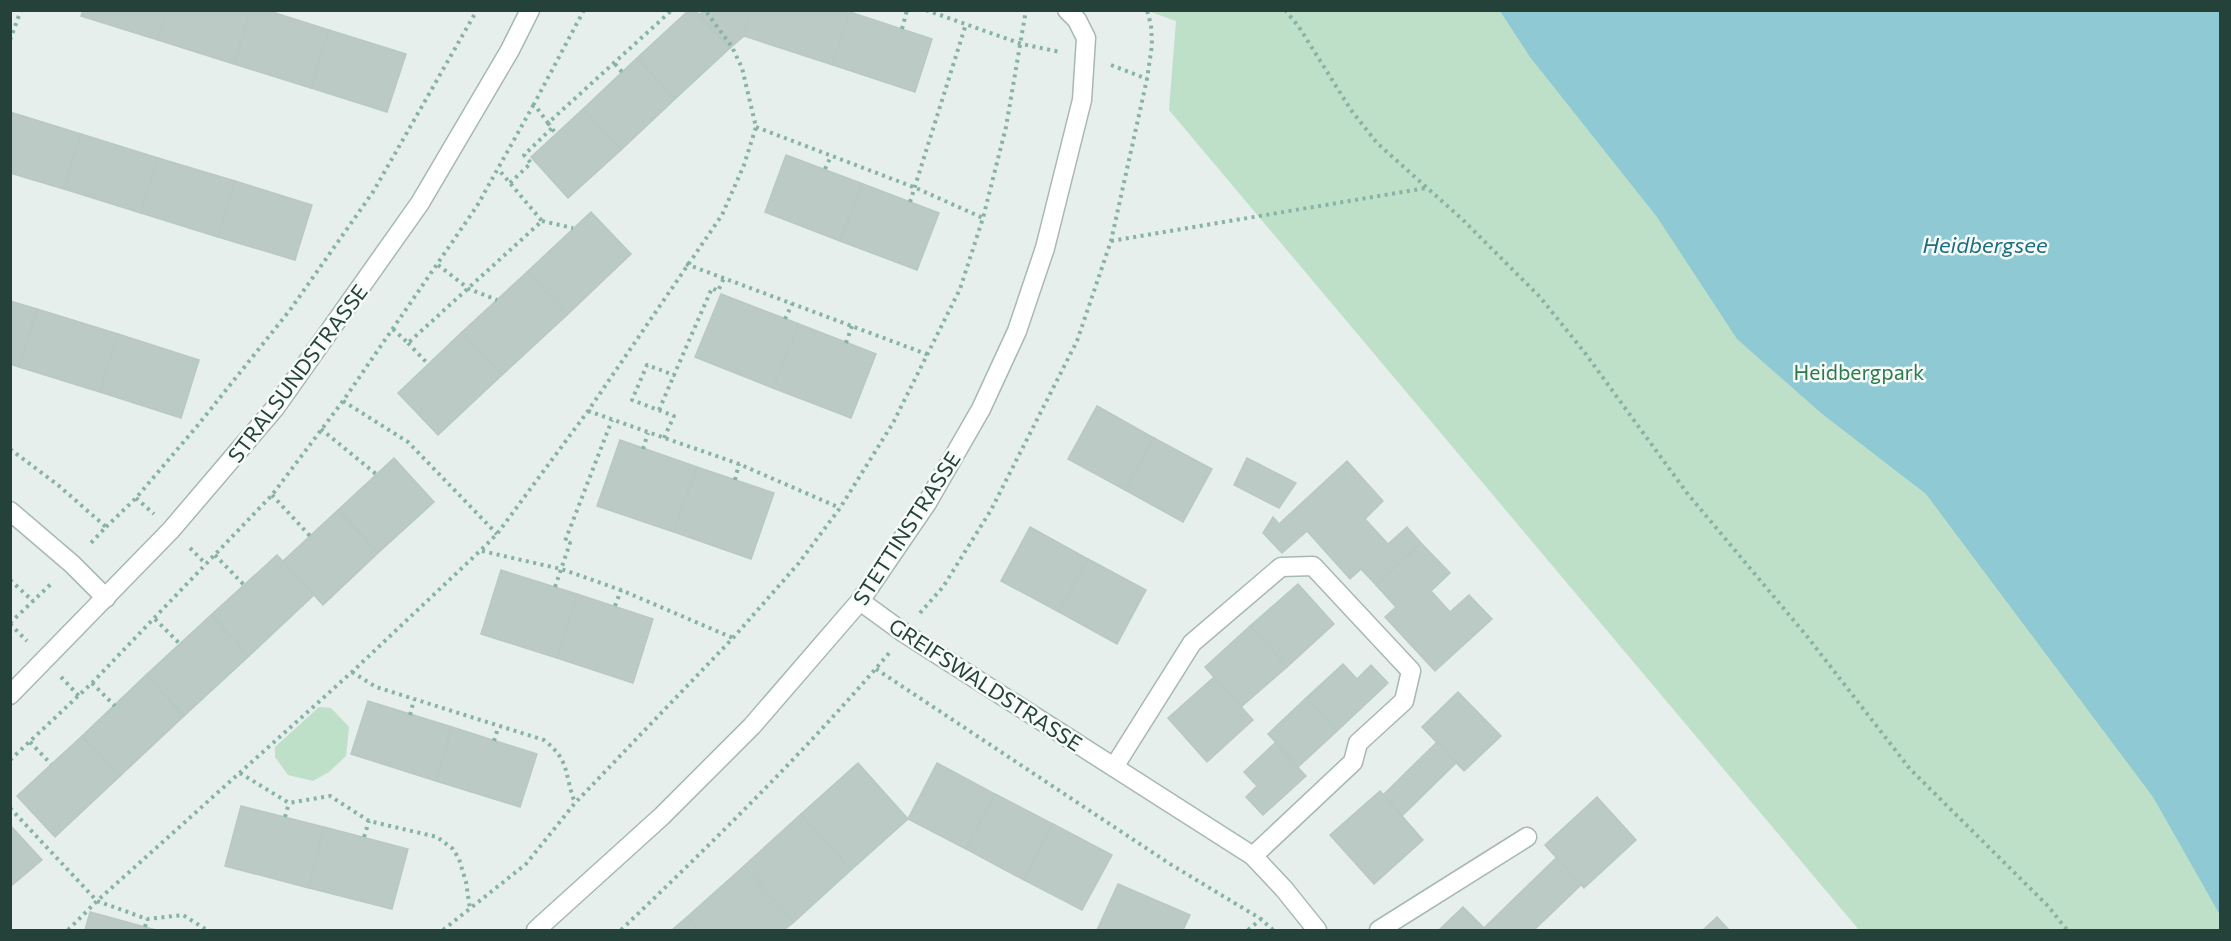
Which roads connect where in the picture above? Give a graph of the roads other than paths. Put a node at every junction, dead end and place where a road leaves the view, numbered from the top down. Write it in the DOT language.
graph roads {
  1 [pos="530,10"];
  2 [pos="1072,15"];
  3 [pos="10,511"];
  4 [pos="106,598"];
  5 [pos="860,601"];
  6 [pos="10,695"];
  7 [pos="1114,766"];
  8 [pos="1527,837"];
  9 [pos="1253,856"];
  10 [pos="536,930"];
  11 [pos="1317,930"];
  12 [pos="1379,930"];
  1 -- 4 [label="street, STRALSUNDSTRASSE"];
  2 -- 5 [label="street, STETTINSTRASSE"];
  3 -- 4 [label="street"];
  4 -- 6 [label="street, STRALSUNDSTRASSE"];
  5 -- 7 [label="street, GREIFSWALDSTRASSE"];
  5 -- 10 [label="street, STETTINSTRASSE"];
  7 -- 9 [label="street, GREIFSWALDSTRASSE"];
  7 -- 9 [label="street"];
  8 -- 12 [label="street"];
  9 -- 11 [label="street, GREIFSWALDSTRASSE"];
}
